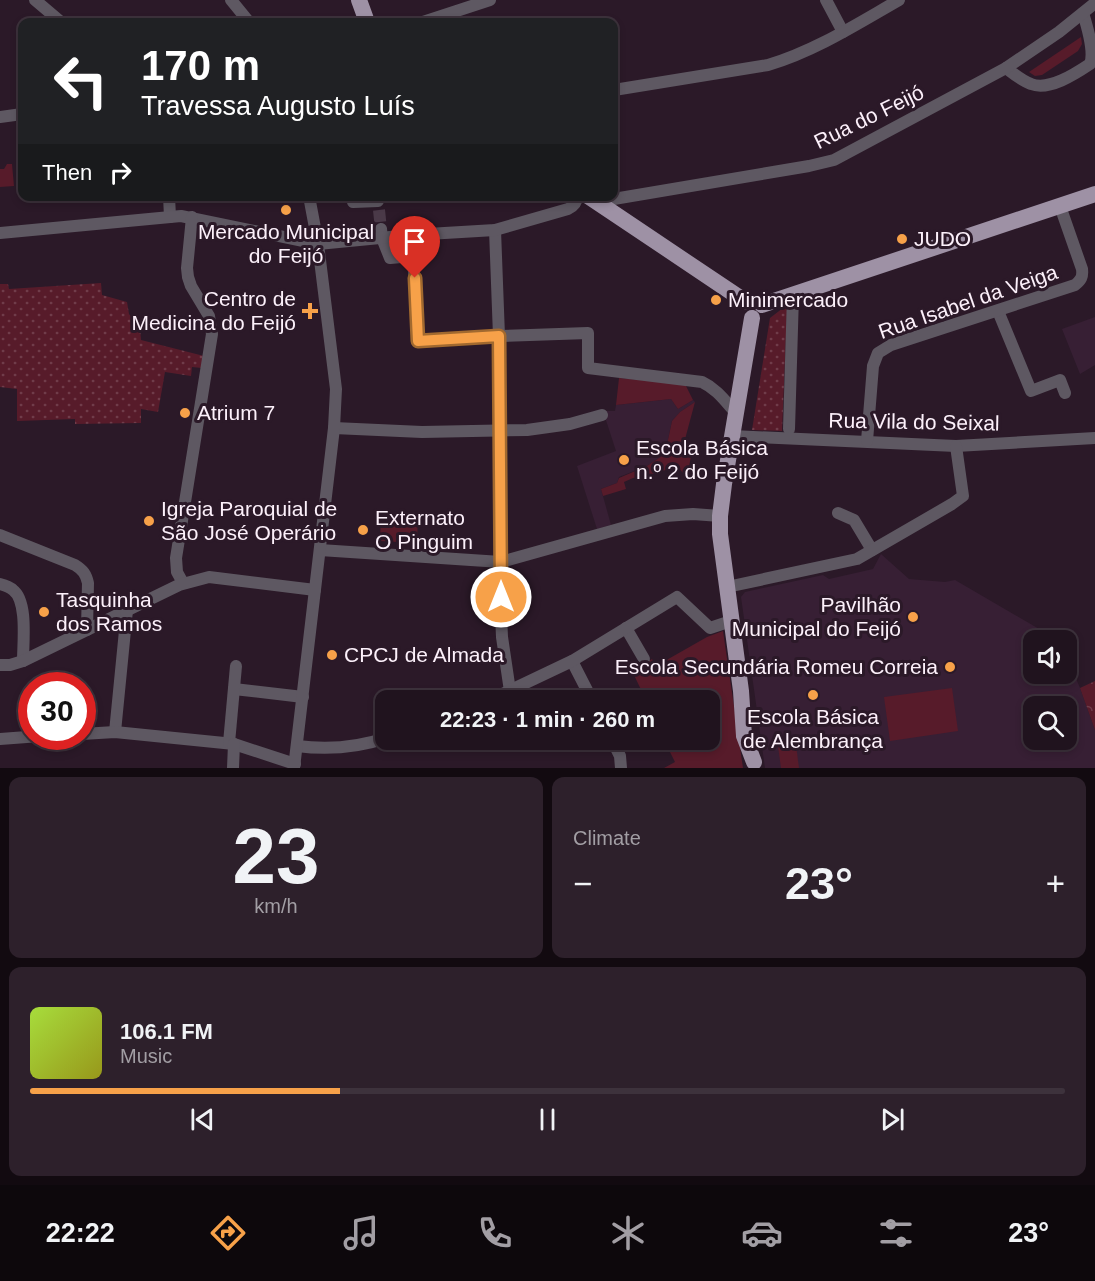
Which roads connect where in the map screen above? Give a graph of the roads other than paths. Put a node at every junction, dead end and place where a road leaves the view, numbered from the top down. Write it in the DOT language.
graph roads {
  1 [pos="35,0"];
  2 [pos="231,0"];
  3 [pos="359,0"];
  4 [pos="490,0"];
  5 [pos="826,0"];
  6 [pos="899,0"];
  7 [pos="1095,3"];
  8 [pos="1083,13"];
  9 [pos="56,18"];
  10 [pos="246,18"];
  11 [pos="366,18"];
  12 [pos="435,18"];
  13 [pos="843,32"];
  14 [pos="1006,68"];
  15 [pos="618,89"];
  16 [pos="18,115"];
  17 [pos="0,117"];
  18 [pos="1095,194"];
  19 [pos="618,195"];
  20 [pos="169,201"];
  21 [pos="310,201"];
  22 [pos="353,201"];
  23 [pos="576,201"];
  24 [pos="595,201"];
  25 [pos="378,203"];
  26 [pos="1060,207"];
  27 [pos="170,217"];
  28 [pos="192,217"];
  29 [pos="495,230"];
  30 [pos="0,233"];
  31 [pos="381,233"];
  32 [pos="318,244"];
  33 [pos="793,296"];
  34 [pos="998,311"];
  35 [pos="757,312"];
  36 [pos="499,336"];
  37 [pos="1065,393"];
  38 [pos="736,413"];
  39 [pos="602,415"];
  40 [pos="334,428"];
  41 [pos="789,429"];
  42 [pos="501,431"];
  43 [pos="732,436"];
  44 [pos="1095,438"];
  45 [pos="867,441"];
  46 [pos="956,446"];
  47 [pos="838,513"];
  48 [pos="720,516"];
  49 [pos="0,535"];
  50 [pos="320,550"];
  51 [pos="872,550"];
  52 [pos="501,562"];
  53 [pos="183,583"];
  54 [pos="0,584"];
  55 [pos="727,587"];
  56 [pos="315,590"];
  57 [pos="127,610"];
  58 [pos="731,621"];
  59 [pos="626,628"];
  60 [pos="87,630"];
  61 [pos="644,659"];
  62 [pos="23,661"];
  63 [pos="572,661"];
  64 [pos="0,665"];
  65 [pos="236,666"];
  66 [pos="234,689"];
  67 [pos="513,690"];
  68 [pos="587,690"];
  69 [pos="303,698"];
  70 [pos="115,732"];
  71 [pos="96,733"];
  72 [pos="18,738"];
  73 [pos="0,739"];
  74 [pos="375,741"];
  75 [pos="232,743"];
  76 [pos="297,746"];
  77 [pos="617,750"];
  78 [pos="755,765"];
  79 [pos="294,766"];
  80 [pos="233,768"];
  81 [pos="621,768"];
  1 -- 9 [label="street"];
  2 -- 10 [label="street"];
  3 -- 11 [label="main road"];
  4 -- 12 [label="street"];
  5 -- 13 [label="street"];
  6 -- 13 [label="street"];
  7 -- 8 [label="street, Rua do Feijó"];
  8 -- 14 [label="street, Rua do Feijó"];
  8 -- 14 [label="street"];
  13 -- 15 [label="street"];
  14 -- 19 [label="street, Rua do Feijó"];
  16 -- 17 [label="street"];
  18 -- 26 [label="main road"];
  20 -- 27 [label="street"];
  21 -- 32 [label="street"];
  22 -- 25 [label="street"];
  23 -- 29 [label="street"];
  24 -- 35 [label="main road"];
  26 -- 33 [label="main road"];
  26 -- 34 [label="street, Rua Isabel da Veiga"];
  27 -- 28 [label="street"];
  27 -- 30 [label="street"];
  28 -- 32 [label="street"];
  28 -- 53 [label="street"];
  29 -- 31 [label="street"];
  29 -- 36 [label="street"];
  31 -- 32 [label="street"];
  31 -- 36 [label="street"];
  32 -- 40 [label="street"];
  33 -- 35 [label="main road"];
  33 -- 41 [label="street"];
  34 -- 37 [label="street"];
  34 -- 45 [label="street, Rua Isabel da Veiga"];
  35 -- 38 [label="main road"];
  36 -- 38 [label="street"];
  36 -- 42 [label="street"];
  38 -- 43 [label="main road"];
  39 -- 42 [label="street"];
  40 -- 42 [label="street"];
  40 -- 50 [label="street"];
  42 -- 52 [label="street"];
  43 -- 45 [label="street, Rua Vila do Seixal"];
  43 -- 48 [label="main road"];
  44 -- 46 [label="street, Rua Vila do Seixal"];
  45 -- 46 [label="street, Rua Vila do Seixal"];
  46 -- 51 [label="street"];
  47 -- 51 [label="street"];
  48 -- 52 [label="street"];
  48 -- 55 [label="main road"];
  49 -- 60 [label="street"];
  50 -- 52 [label="street"];
  50 -- 56 [label="street"];
  51 -- 55 [label="street"];
  52 -- 67 [label="street"];
  53 -- 56 [label="street"];
  53 -- 57 [label="street"];
  54 -- 62 [label="street"];
  55 -- 58 [label="main road"];
  56 -- 69 [label="street"];
  57 -- 60 [label="street"];
  57 -- 70 [label="street"];
  58 -- 59 [label="street"];
  58 -- 78 [label="main road"];
  59 -- 61 [label="street"];
  59 -- 63 [label="street"];
  60 -- 62 [label="street"];
  62 -- 64 [label="street"];
  63 -- 67 [label="street"];
  63 -- 68 [label="street"];
  65 -- 66 [label="street"];
  66 -- 69 [label="street"];
  66 -- 75 [label="street"];
  69 -- 76 [label="street"];
  70 -- 71 [label="street"];
  70 -- 75 [label="street"];
  72 -- 73 [label="street"];
  74 -- 76 [label="street"];
  75 -- 79 [label="street"];
  75 -- 80 [label="street"];
  76 -- 79 [label="street"];
  77 -- 81 [label="street"];
}
